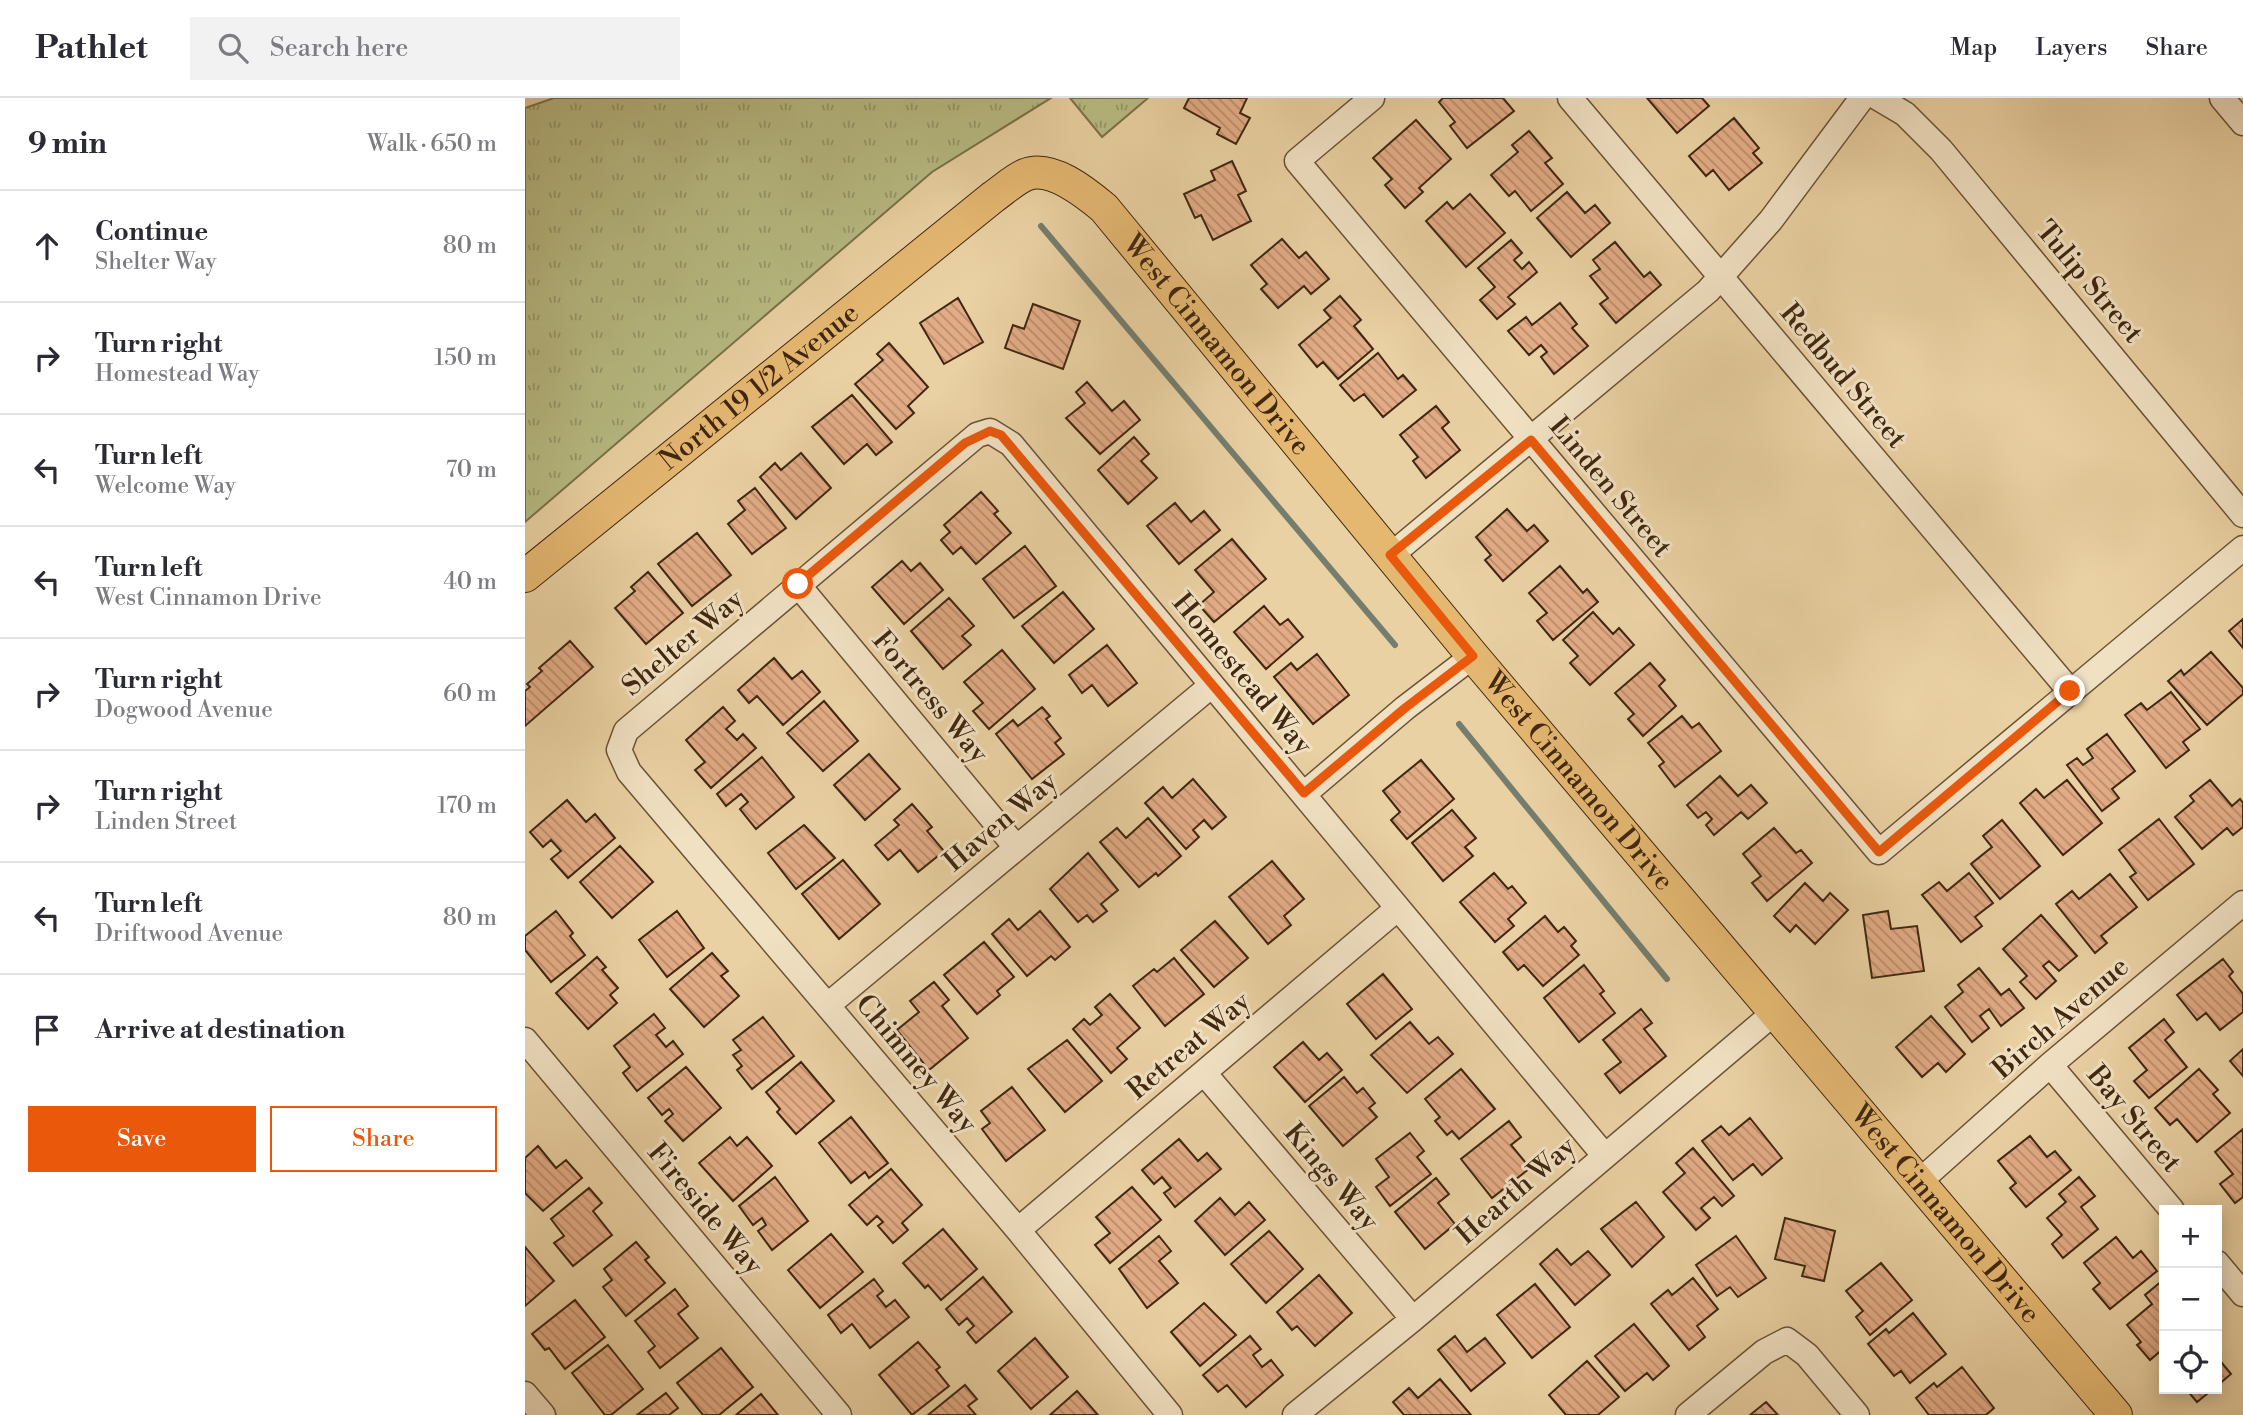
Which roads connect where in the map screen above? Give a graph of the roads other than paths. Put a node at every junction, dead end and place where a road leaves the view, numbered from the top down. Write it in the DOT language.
graph roads {
  1 [pos="1372,98"];
  2 [pos="1570,98"];
  3 [pos="1862,98"];
  4 [pos="1878,98"];
  5 [pos="2222,98"];
  6 [pos="2243,123"];
  7 [pos="993,197"];
  8 [pos="1720,277"];
  9 [pos="990,431"];
  10 [pos="1531,440"];
  11 [pos="2243,515"];
  12 [pos="2243,548"];
  13 [pos="1390,555"];
  14 [pos="525,576"];
  15 [pos="798,584"];
  16 [pos="1473,656"];
  17 [pos="1212,685"];
  18 [pos="2070,691"];
  19 [pos="619,750"];
  20 [pos="1304,793"];
  21 [pos="1016,847"];
  22 [pos="2243,904"];
  23 [pos="1398,908"];
  24 [pos="828,1005"];
  25 [pos="1775,1012"];
  26 [pos="525,1040"];
  27 [pos="2050,1065"];
  28 [pos="1204,1073"];
  29 [pos="1604,1154"];
  30 [pos="1920,1181"];
  31 [pos="2168,1205"];
  32 [pos="1019,1230"];
  33 [pos="2221,1268"];
  34 [pos="2243,1294"];
  35 [pos="1413,1319"];
  36 [pos="525,1394"];
  37 [pos="543,1415"];
  38 [pos="839,1415"];
  39 [pos="1170,1415"];
  40 [pos="1295,1415"];
  41 [pos="1688,1415"];
  42 [pos="1857,1415"];
  43 [pos="2116,1415"];
  1 -- 10 [label="street, Linden Street"];
  2 -- 8 [label="street, Redbud Street"];
  3 -- 8 [label="street"];
  4 -- 11 [label="street, Tulip Street"];
  5 -- 6 [label="street"];
  7 -- 13 [label="main road, West Cinnamon Drive"];
  7 -- 14 [label="main road, North 19 1/2 Avenue"];
  8 -- 10 [label="street"];
  8 -- 18 [label="street, Redbud Street"];
  9 -- 15 [label="street, Shelter Way"];
  9 -- 17 [label="street, Homestead Way"];
  10 -- 13 [label="street"];
  10 -- 18 [label="street, Linden Street"];
  12 -- 18 [label="street"];
  13 -- 16 [label="main road, West Cinnamon Drive"];
  15 -- 19 [label="street, Shelter Way"];
  15 -- 21 [label="street, Fortress Way"];
  16 -- 20 [label="street"];
  16 -- 25 [label="main road, West Cinnamon Drive"];
  17 -- 20 [label="street, Homestead Way"];
  17 -- 21 [label="street, Haven Way"];
  19 -- 24 [label="street, Chimney Way"];
  20 -- 23 [label="street, Homestead Way"];
  21 -- 24 [label="street, Haven Way"];
  22 -- 27 [label="street, Birch Avenue"];
  23 -- 28 [label="street, Retreat Way"];
  23 -- 29 [label="street, Homestead Way"];
  24 -- 32 [label="street, Chimney Way"];
  25 -- 29 [label="street, Hearth Way"];
  25 -- 30 [label="main road, West Cinnamon Drive"];
  26 -- 38 [label="street, Fireside Way"];
  27 -- 30 [label="street, Birch Avenue"];
  27 -- 31 [label="street, Bay Street"];
  28 -- 32 [label="street, Retreat Way"];
  28 -- 35 [label="street, Kings Way"];
  29 -- 35 [label="street, Hearth Way"];
  30 -- 43 [label="main road, West Cinnamon Drive"];
  32 -- 39 [label="street, Chimney Way"];
  33 -- 34 [label="street"];
  35 -- 40 [label="street, Hearth Way"];
  36 -- 37 [label="street"];
  41 -- 42 [label="street"];
}
